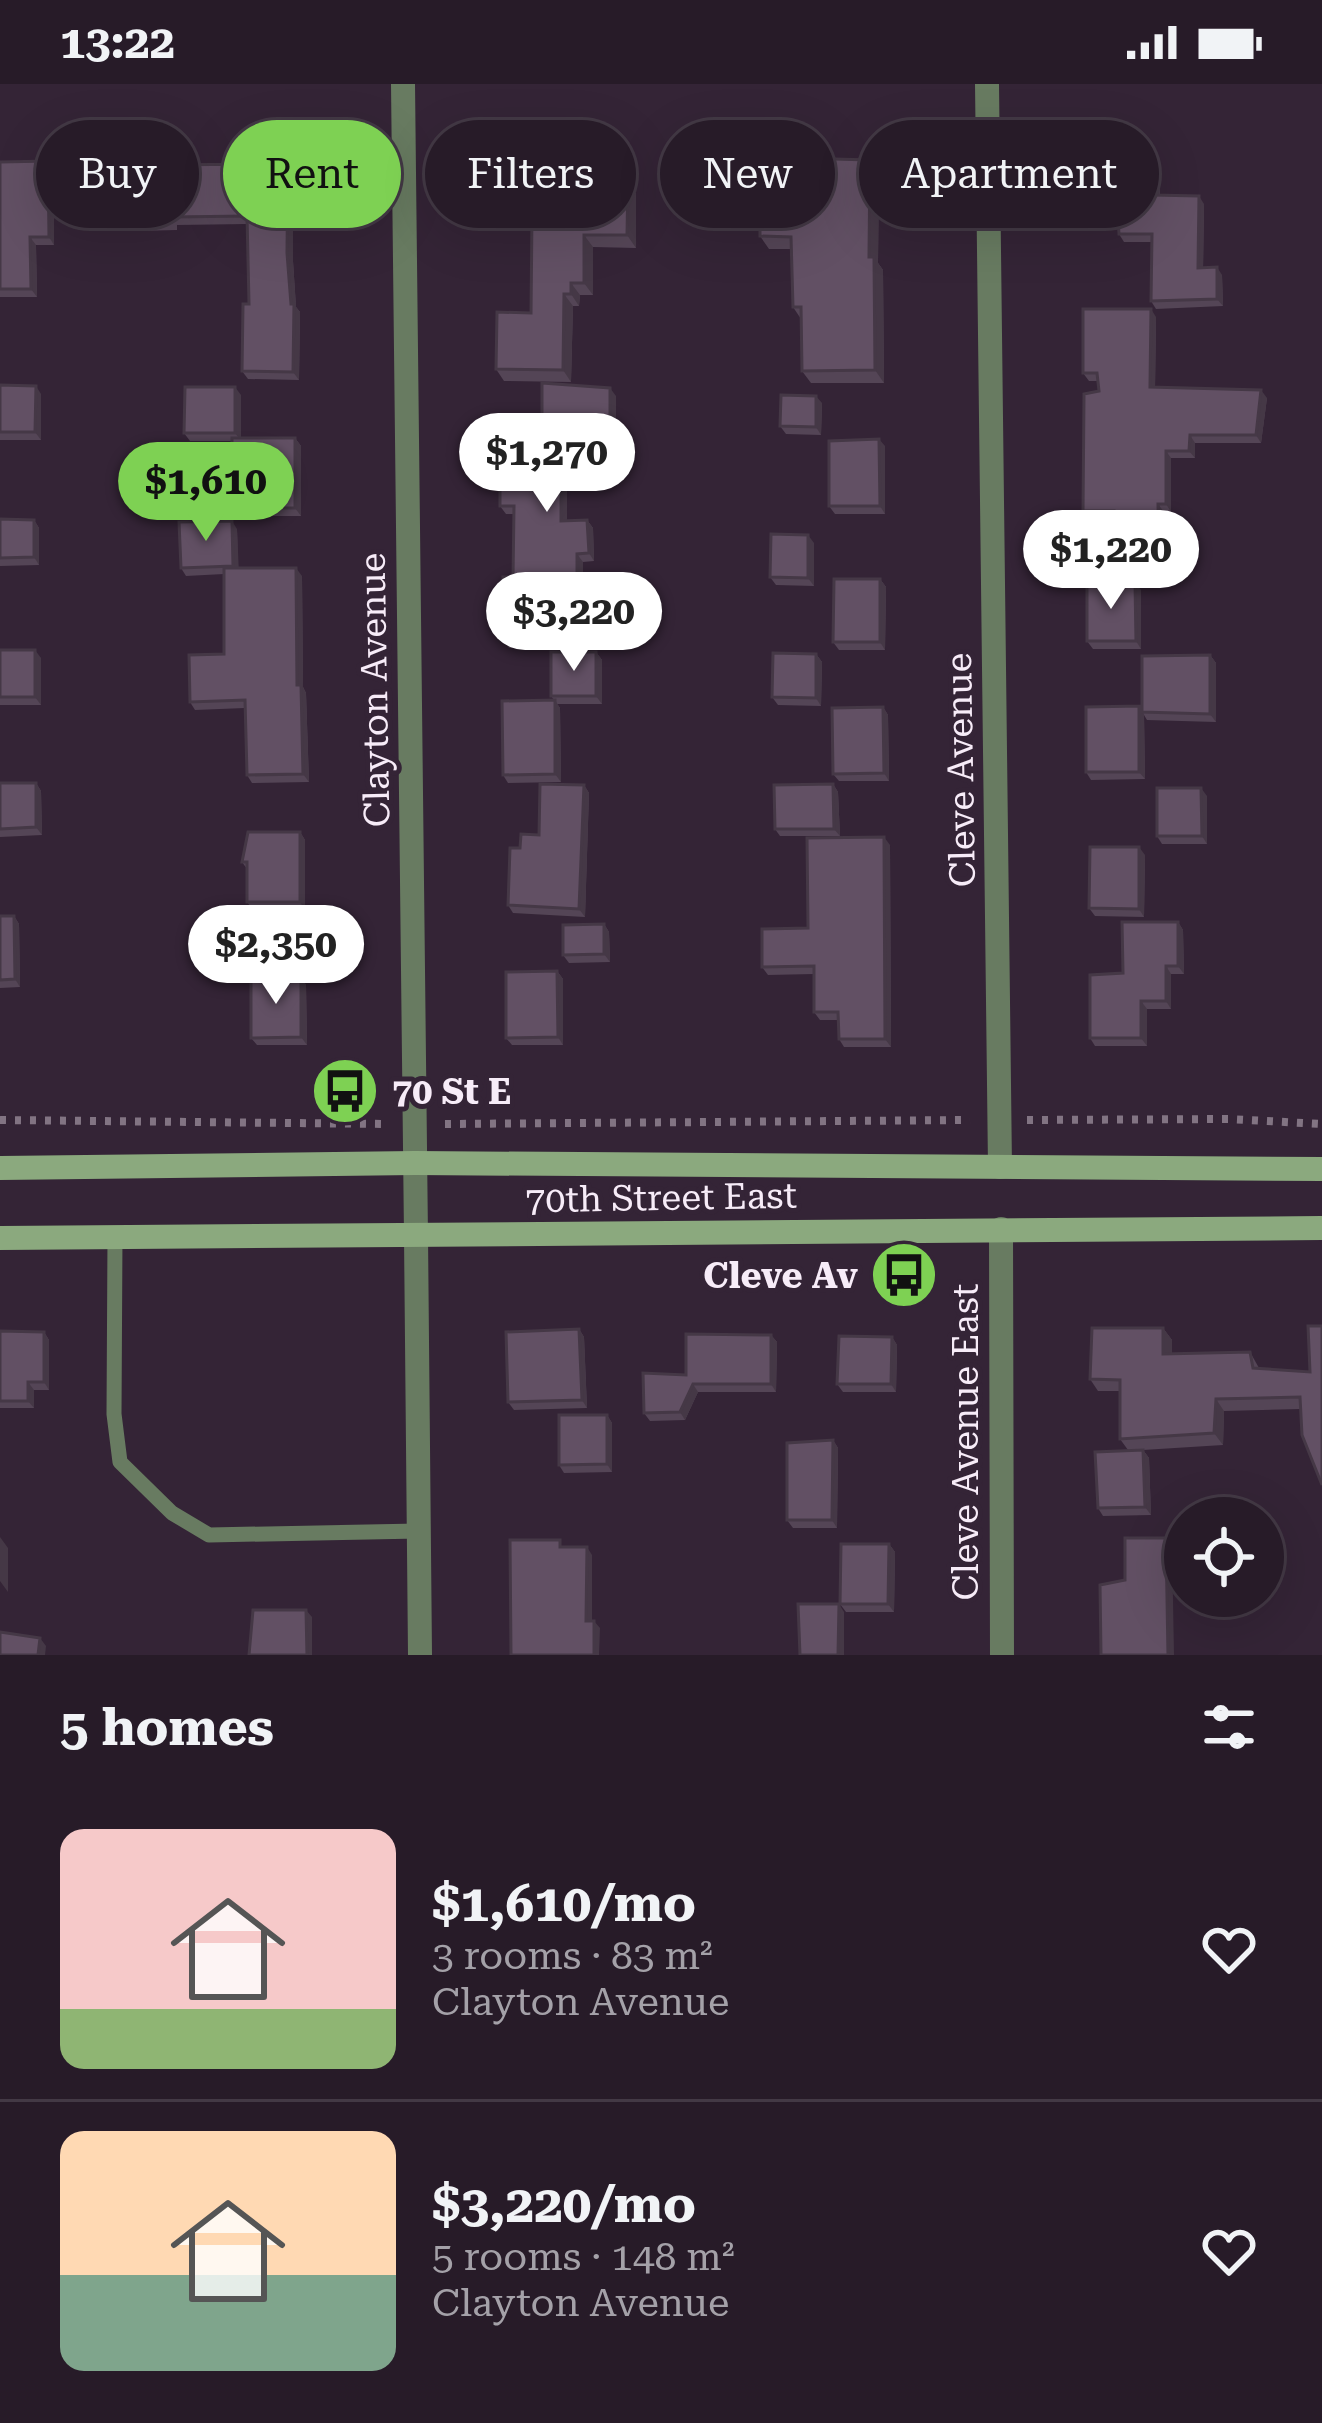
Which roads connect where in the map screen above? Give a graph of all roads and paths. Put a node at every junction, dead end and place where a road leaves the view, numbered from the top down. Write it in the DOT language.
graph roads {
  1 [pos="403,84"];
  2 [pos="987,84"];
  3 [pos="0,1120"];
  4 [pos="1000,1120"];
  5 [pos="415,1124"];
  6 [pos="1322,1124"];
  7 [pos="416,1163"];
  8 [pos="1000,1167"];
  9 [pos="0,1168"];
  10 [pos="1322,1169"];
  11 [pos="1001,1228"];
  12 [pos="1322,1228"];
  13 [pos="115,1236"];
  14 [pos="416,1236"];
  15 [pos="0,1238"];
  16 [pos="419,1531"];
  17 [pos="420,1655"];
  18 [pos="1002,1655"];
  1 -- 5 [label="street, Clayton Avenue"];
  2 -- 4 [label="street, Cleve Avenue"];
  3 -- 5 [label="path"];
  4 -- 5 [label="path"];
  4 -- 6 [label="path"];
  4 -- 8 [label="street, Cleve Avenue"];
  5 -- 7 [label="street, Clayton Avenue"];
  7 -- 8 [label="main road, 70th Street East"];
  7 -- 9 [label="main road, 70th Street East"];
  7 -- 14 [label="street, Clayton Avenue"];
  8 -- 10 [label="main road, 70th Street East"];
  11 -- 12 [label="main road, 70th Street East"];
  11 -- 14 [label="main road, 70th Street East"];
  11 -- 18 [label="street, Cleve Avenue East"];
  13 -- 14 [label="main road, 70th Street East"];
  13 -- 15 [label="main road, 70th Street East"];
  13 -- 16 [label="lane"];
  14 -- 16 [label="street, Clayton Avenue"];
  16 -- 17 [label="street, Clayton Avenue"];
}
